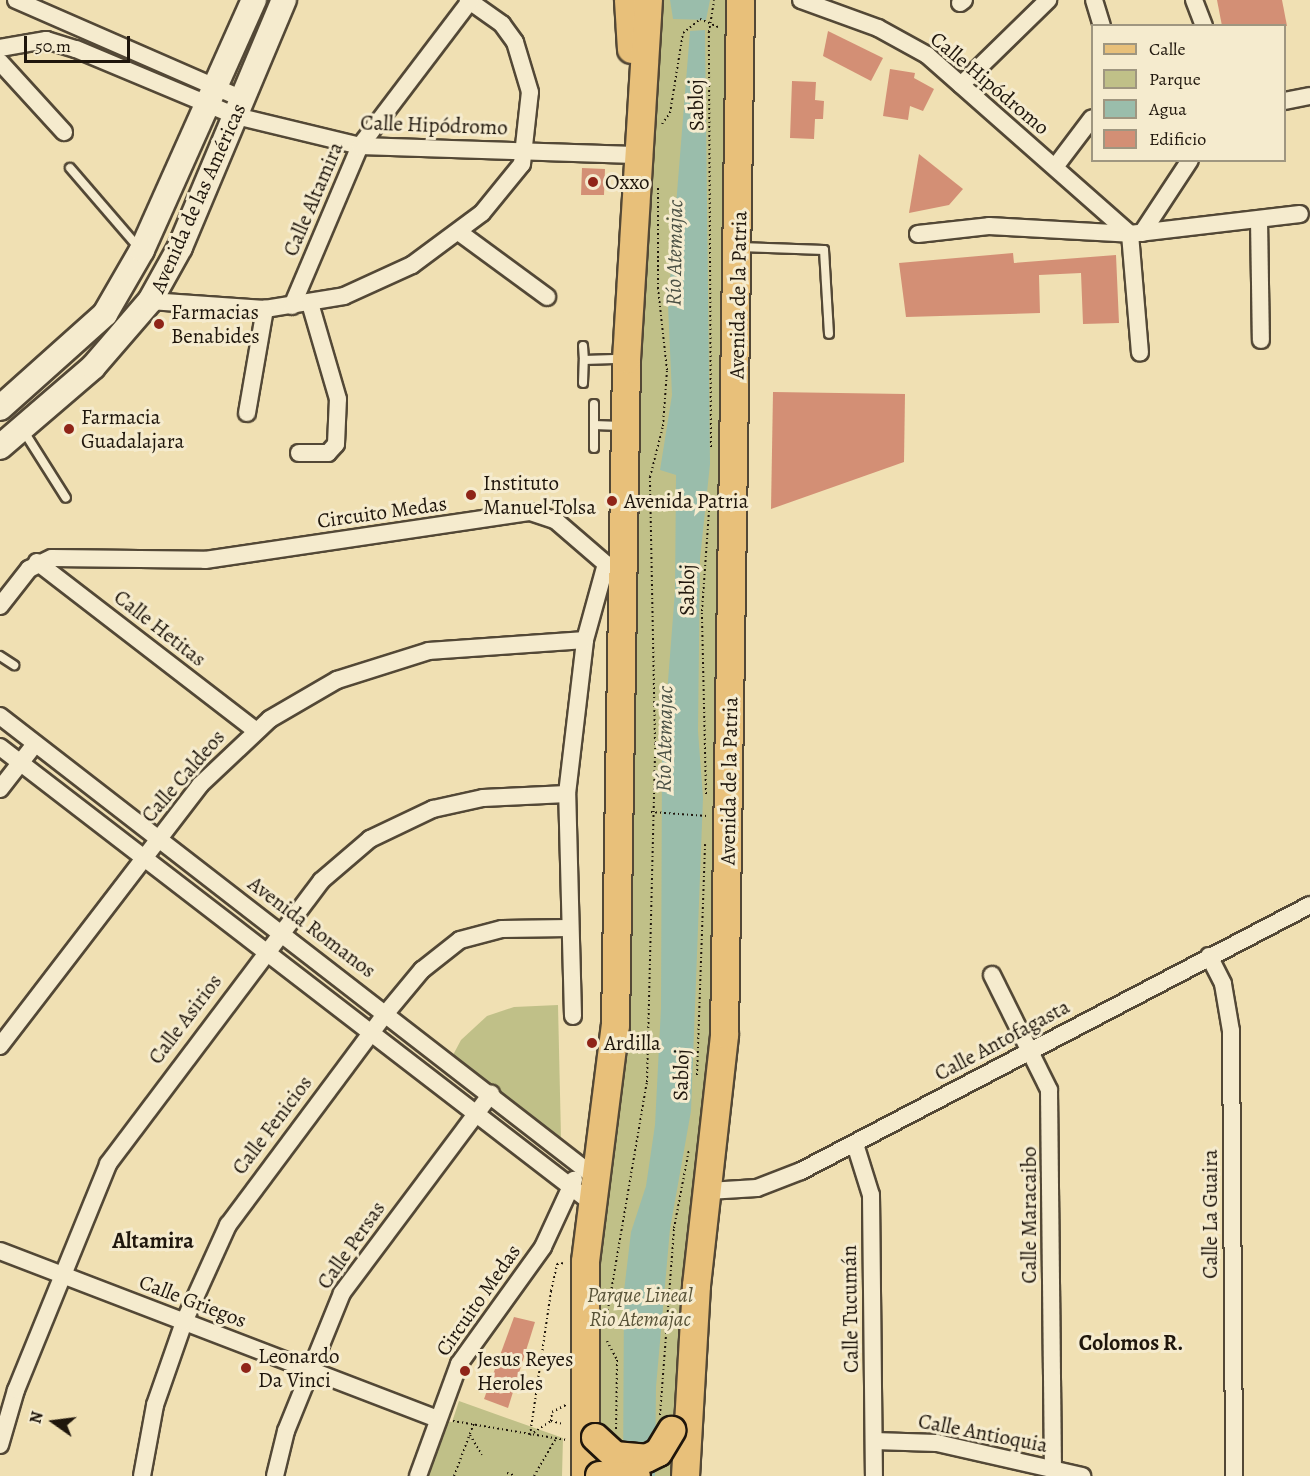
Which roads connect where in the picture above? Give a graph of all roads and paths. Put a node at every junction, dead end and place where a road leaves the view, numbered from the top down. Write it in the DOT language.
graph roads {
  1 [pos="16,0"];
  2 [pos="254,0"];
  3 [pos="284,0"];
  4 [pos="469,0"];
  5 [pos="628,0"];
  6 [pos="648,0"];
  7 [pos="714,0"];
  8 [pos="740,0"];
  9 [pos="756,0"];
  10 [pos="1094,0"];
  11 [pos="1194,0"];
  12 [pos="803,1"];
  13 [pos="1038,3"];
  14 [pos="51,15"];
  15 [pos="710,24"];
  16 [pos="1100,24"];
  17 [pos="1203,24"];
  18 [pos="738,37"];
  19 [pos="46,40"];
  20 [pos="0,48"];
  21 [pos="0,62"];
  22 [pos="742,84"];
  23 [pos="961,85"];
  24 [pos="209,96"];
  25 [pos="1310,96"];
  26 [pos="1286,101"];
  27 [pos="239,107"];
  28 [pos="1091,119"];
  29 [pos="638,126"];
  30 [pos="63,132"];
  31 [pos="360,146"];
  32 [pos="527,151"];
  33 [pos="635,155"];
  34 [pos="1189,162"];
  35 [pos="70,168"];
  36 [pos="1055,168"];
  37 [pos="661,213"];
  38 [pos="1300,214"];
  39 [pos="1258,219"];
  40 [pos="460,233"];
  41 [pos="1136,233"];
  42 [pos="918,234"];
  43 [pos="739,248"];
  44 [pos="142,250"];
  45 [pos="547,297"];
  46 [pos="150,301"];
  47 [pos="310,303"];
  48 [pos="292,306"];
  49 [pos="265,309"];
  50 [pos="829,334"];
  51 [pos="1261,340"];
  52 [pos="584,346"];
  53 [pos="1140,353"];
  54 [pos="626,359"];
  55 [pos="584,360"];
  56 [pos="583,383"];
  57 [pos="3,401"];
  58 [pos="594,404"];
  59 [pos="247,413"];
  60 [pos="594,425"];
  61 [pos="625,425"];
  62 [pos="22,428"];
  63 [pos="0,447"];
  64 [pos="594,448"];
  65 [pos="711,450"];
  66 [pos="299,453"];
  67 [pos="711,484"];
  68 [pos="66,498"];
  69 [pos="614,559"];
  70 [pos="37,562"];
  71 [pos="0,606"];
  72 [pos="585,640"];
  73 [pos="0,656"];
  74 [pos="14,665"];
  75 [pos="0,716"];
  76 [pos="255,730"];
  77 [pos="36,744"];
  78 [pos="0,747"];
  79 [pos="20,764"];
  80 [pos="0,789"];
  81 [pos="567,794"];
  82 [pos="651,812"];
  83 [pos="707,816"];
  84 [pos="706,827"];
  85 [pos="158,838"];
  86 [pos="705,838"];
  87 [pos="142,858"];
  88 [pos="1310,905"];
  89 [pos="568,928"];
  90 [pos="281,932"];
  91 [pos="265,952"];
  92 [pos="1209,956"];
  93 [pos="992,975"];
  94 [pos="387,1012"];
  95 [pos="573,1016"];
  96 [pos="371,1034"];
  97 [pos="0,1046"];
  98 [pos="1030,1049"];
  99 [pos="697,1082"];
  100 [pos="490,1094"];
  101 [pos="475,1114"];
  102 [pos="691,1139"];
  103 [pos="855,1144"];
  104 [pos="584,1183"];
  105 [pos="696,1186"];
  106 [pos="0,1251"];
  107 [pos="570,1266"];
  108 [pos="62,1275"];
  109 [pos="184,1322"];
  110 [pos="599,1327"];
  111 [pos="693,1328"];
  112 [pos="310,1370"];
  113 [pos="573,1396"];
  114 [pos="436,1419"];
  115 [pos="551,1420"];
  116 [pos="470,1435"];
  117 [pos="530,1435"];
  118 [pos="590,1436"];
  119 [pos="669,1436"];
  120 [pos="556,1440"];
  121 [pos="874,1441"];
  122 [pos="0,1444"];
  123 [pos="482,1455"];
  124 [pos="1053,1469"];
  125 [pos="507,1473"];
  126 [pos="592,1475"];
  127 [pos="142,1476"];
  128 [pos="275,1476"];
  129 [pos="417,1476"];
  130 [pos="454,1476"];
  131 [pos="516,1476"];
  132 [pos="534,1476"];
  133 [pos="636,1476"];
  134 [pos="685,1476"];
  135 [pos="874,1476"];
  136 [pos="1082,1476"];
  137 [pos="1234,1476"];
  1 -- 14 [label="street"];
  2 -- 24 [label="main road, Avenida de las Américas"];
  3 -- 27 [label="main road, Avenida de las Américas"];
  4 -- 31 [label="street, Calle Altamira"];
  4 -- 32 [label="street"];
  5 -- 33 [label="main road"];
  6 -- 29 [label="main road"];
  7 -- 15 [label="path, Sabloj"];
  8 -- 18 [label="main road, Avenida de la Patria"];
  9 -- 22 [label="main road, Avenida de la Patria"];
  10 -- 16 [label="street"];
  11 -- 17 [label="street"];
  12 -- 23 [label="street, Calle Hipódromo"];
  13 -- 23 [label="street"];
  14 -- 19 [label="street"];
  14 -- 24 [label="street"];
  15 -- 18 [label="path"];
  15 -- 29 [label="path"];
  15 -- 65 [label="path, Sabloj"];
  18 -- 22 [label="main road, Avenida de la Patria"];
  19 -- 20 [label="street"];
  19 -- 24 [label="street"];
  21 -- 30 [label="street"];
  22 -- 43 [label="main road, Avenida de la Patria"];
  23 -- 36 [label="street, Calle Hipódromo"];
  24 -- 27 [label="street, Calle Hipódromo"];
  24 -- 44 [label="main road, Avenida de las Américas"];
  25 -- 26 [label="street"];
  27 -- 31 [label="street, Calle Hipódromo"];
  27 -- 46 [label="main road, Avenida de las Américas"];
  28 -- 36 [label="street"];
  29 -- 33 [label="main road"];
  31 -- 32 [label="street, Calle Hipódromo"];
  31 -- 48 [label="street, Calle Altamira"];
  32 -- 33 [label="street, Calle Hipódromo"];
  32 -- 40 [label="street"];
  33 -- 54 [label="main road"];
  34 -- 41 [label="street"];
  35 -- 44 [label="lane"];
  36 -- 41 [label="street, Calle Hipódromo"];
  37 -- 82 [label="path"];
  38 -- 39 [label="street"];
  39 -- 41 [label="street"];
  39 -- 51 [label="street"];
  40 -- 45 [label="street"];
  40 -- 47 [label="street"];
  41 -- 42 [label="street"];
  41 -- 53 [label="street"];
  43 -- 50 [label="lane"];
  43 -- 105 [label="main road, Avenida de la Patria"];
  44 -- 57 [label="main road, Avenida de las Américas"];
  46 -- 49 [label="street"];
  46 -- 62 [label="main road, Avenida de las Américas"];
  47 -- 48 [label="street"];
  47 -- 66 [label="street"];
  48 -- 49 [label="street"];
  49 -- 59 [label="street"];
  52 -- 55 [label="lane"];
  54 -- 55 [label="lane"];
  54 -- 61 [label="main road"];
  55 -- 56 [label="lane"];
  58 -- 60 [label="lane"];
  60 -- 61 [label="lane"];
  60 -- 64 [label="lane"];
  61 -- 69 [label="main road"];
  62 -- 63 [label="main road, Avenida de las Américas"];
  62 -- 68 [label="lane"];
  67 -- 83 [label="path, Sabloj"];
  69 -- 70 [label="street, Circuito Medas"];
  69 -- 72 [label="street"];
  69 -- 104 [label="main road"];
  70 -- 71 [label="street"];
  70 -- 76 [label="street, Calle Hetitas"];
  72 -- 76 [label="street, Calle Caldeos"];
  72 -- 81 [label="street"];
  73 -- 74 [label="lane"];
  75 -- 77 [label="street, Avenida Romanos"];
  76 -- 85 [label="street, Calle Caldeos"];
  77 -- 79 [label="street"];
  77 -- 85 [label="street, Avenida Romanos"];
  78 -- 79 [label="street"];
  79 -- 80 [label="street"];
  79 -- 87 [label="street"];
  81 -- 89 [label="street"];
  81 -- 90 [label="street, Calle Asirios"];
  82 -- 83 [label="path"];
  82 -- 110 [label="path"];
  83 -- 84 [label="path, Sabloj"];
  85 -- 87 [label="street, Calle Caldeos"];
  85 -- 90 [label="street, Avenida Romanos"];
  86 -- 99 [label="path, Sabloj"];
  87 -- 91 [label="street"];
  87 -- 97 [label="street, Calle Caldeos"];
  88 -- 92 [label="street, Calle Antofagasta"];
  89 -- 94 [label="street, Calle Fenicios"];
  89 -- 95 [label="street"];
  90 -- 91 [label="street, Calle Asirios"];
  90 -- 94 [label="street, Avenida Romanos"];
  91 -- 96 [label="street"];
  91 -- 108 [label="street, Calle Asirios"];
  92 -- 98 [label="street, Calle Antofagasta"];
  92 -- 137 [label="street, Calle La Guaira"];
  93 -- 98 [label="street, Calle Maracaibo"];
  94 -- 96 [label="street, Calle Fenicios"];
  94 -- 100 [label="street, Avenida Romanos"];
  96 -- 101 [label="street"];
  96 -- 109 [label="street, Calle Fenicios"];
  98 -- 103 [label="street, Calle Antofagasta"];
  98 -- 124 [label="street, Calle Maracaibo"];
  100 -- 101 [label="street, Calle Persas"];
  100 -- 104 [label="street, Avenida Romanos"];
  101 -- 104 [label="street"];
  101 -- 112 [label="street, Calle Persas"];
  102 -- 105 [label="path"];
  103 -- 105 [label="street, Calle Antofagasta"];
  103 -- 121 [label="street, Calle Tucumán"];
  104 -- 110 [label="main road"];
  104 -- 114 [label="street, Circuito Medas"];
  105 -- 111 [label="main road, Avenida de la Patria"];
  105 -- 119 [label="path"];
  106 -- 108 [label="street, Calle Griegos"];
  107 -- 117 [label="path"];
  108 -- 109 [label="street, Calle Griegos"];
  108 -- 122 [label="street, Calle Asirios"];
  109 -- 112 [label="street, Calle Griegos"];
  109 -- 127 [label="street, Calle Fenicios"];
  110 -- 118 [label="main road"];
  110 -- 118 [label="path"];
  110 -- 126 [label="main road"];
  111 -- 119 [label="main road"];
  111 -- 134 [label="main road, Avenida de la Patria"];
  112 -- 114 [label="street, Calle Griegos"];
  112 -- 128 [label="street, Calle Persas"];
  113 -- 115 [label="path"];
  114 -- 129 [label="street, Circuito Medas"];
  115 -- 117 [label="path"];
  115 -- 118 [label="path"];
  116 -- 117 [label="path"];
  116 -- 123 [label="path"];
  116 -- 130 [label="path"];
  117 -- 120 [label="path"];
  118 -- 119 [label="main road, bridge"];
  118 -- 120 [label="path"];
  118 -- 126 [label="main road"];
  120 -- 132 [label="path"];
  121 -- 124 [label="street, Calle Antioquia"];
  121 -- 135 [label="street, Calle Tucumán"];
  124 -- 136 [label="street, Calle Antioquia"];
  125 -- 131 [label="path"];
  126 -- 133 [label="main road, bridge"];
}
